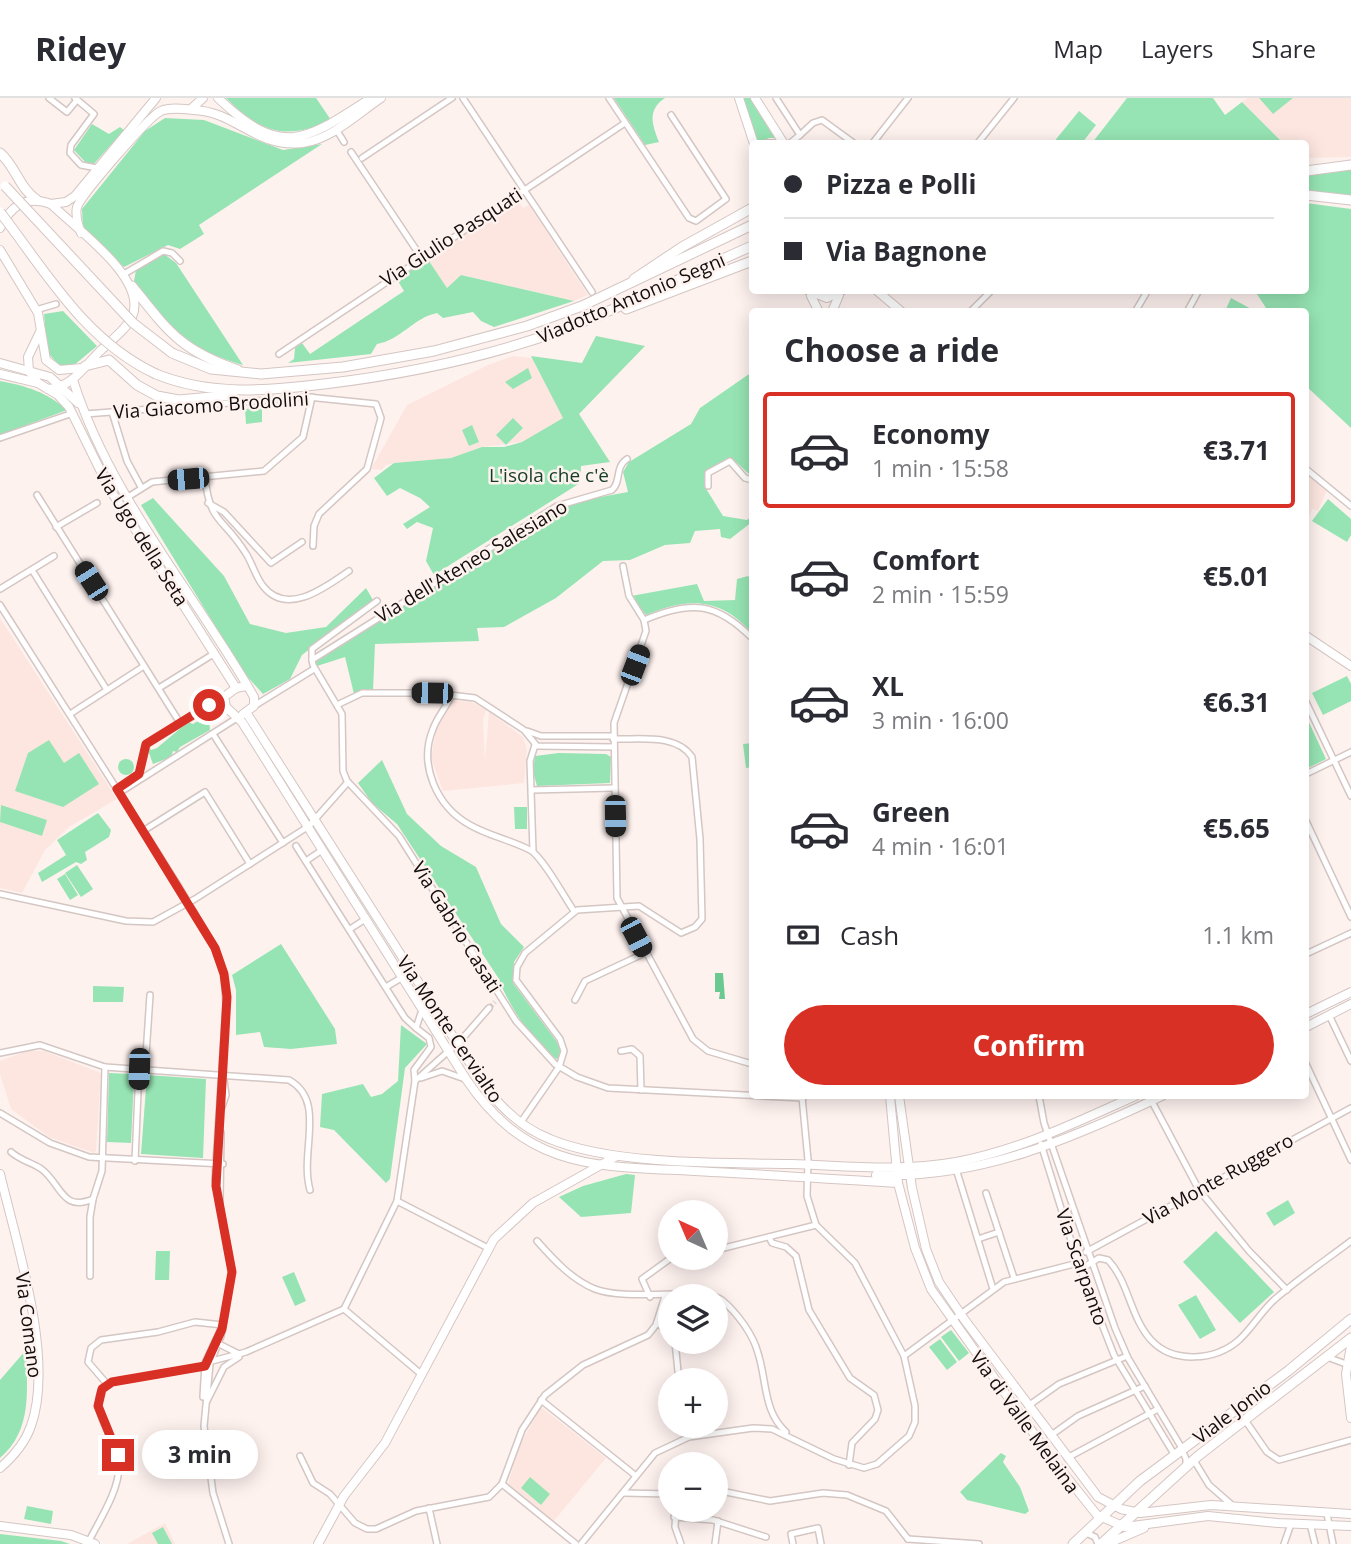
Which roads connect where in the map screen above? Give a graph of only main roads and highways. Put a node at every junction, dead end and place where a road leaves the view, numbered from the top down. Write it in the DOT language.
graph roads {
  1 [pos="0,153"];
  2 [pos="1351,165"];
  3 [pos="1309,171"];
  4 [pos="3,183"];
  5 [pos="1309,195"];
  6 [pos="37,200"];
  7 [pos="1351,200"];
  8 [pos="749,210"];
  9 [pos="0,212"];
  10 [pos="749,226"];
  11 [pos="749,247"];
  12 [pos="749,262"];
  13 [pos="132,286"];
  14 [pos="610,294"];
  15 [pos="597,316"];
  16 [pos="85,366"];
  17 [pos="253,374"];
  18 [pos="261,390"];
  19 [pos="1351,1319"];
  20 [pos="1351,1338"];
  21 [pos="1073,1544"];
  22 [pos="1099,1544"];
  1 -- 6 [label="main road"];
  2 -- 3 [label="main road"];
  4 -- 17 [label="main road, Viadotto Antonio Segni, bridge"];
  5 -- 7 [label="main road"];
  8 -- 14 [label="main road"];
  9 -- 18 [label="main road, Viadotto Antonio Segni, bridge"];
  10 -- 14 [label="main road, Viadotto Antonio Segni"];
  11 -- 15 [label="main road, Viadotto Antonio Segni"];
  12 -- 15 [label="main road"];
  13 -- 17 [label="main road"];
  14 -- 17 [label="main road, Viadotto Antonio Segni"];
  15 -- 18 [label="main road, Viadotto Antonio Segni"];
  16 -- 18 [label="main road"];
  19 -- 21 [label="main road, Viale Jonio"];
  20 -- 22 [label="main road, Viale Jonio"];
}
